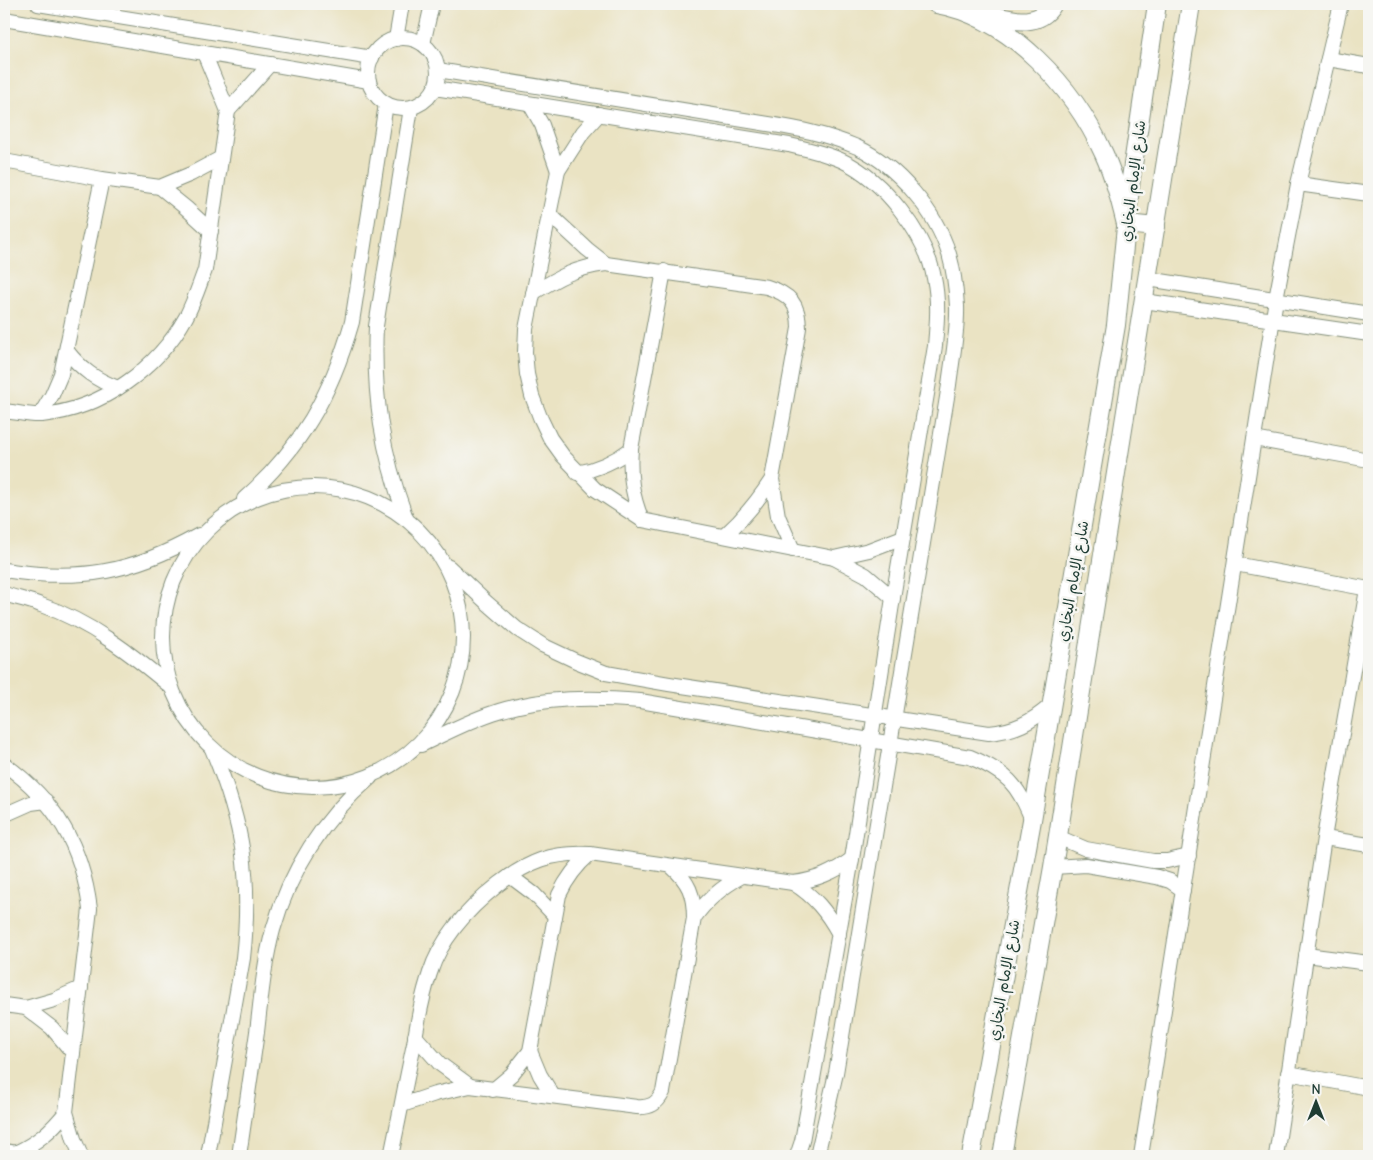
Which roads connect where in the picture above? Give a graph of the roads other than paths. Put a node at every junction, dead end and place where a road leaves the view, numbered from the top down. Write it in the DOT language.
graph roads {
  1 [pos="38,4"];
  2 [pos="402,4"];
  3 [pos="432,4"];
  4 [pos="1053,4"];
  5 [pos="1157,4"];
  6 [pos="1190,4"];
  7 [pos="1341,4"];
  8 [pos="945,5"];
  9 [pos="4,19"];
  10 [pos="396,39"];
  11 [pos="423,44"];
  12 [pos="204,52"];
  13 [pos="372,58"];
  14 [pos="1328,59"];
  15 [pos="270,64"];
  16 [pos="1369,66"];
  17 [pos="438,70"];
  18 [pos="369,81"];
  19 [pos="435,88"];
  20 [pos="386,104"];
  21 [pos="530,104"];
  22 [pos="411,108"];
  23 [pos="228,111"];
  24 [pos="599,114"];
  25 [pos="221,158"];
  26 [pos="4,161"];
  27 [pos="558,171"];
  28 [pos="102,179"];
  29 [pos="1298,184"];
  30 [pos="160,187"];
  31 [pos="1369,194"];
  32 [pos="549,214"];
  33 [pos="1126,224"];
  34 [pos="1156,227"];
  35 [pos="211,231"];
  36 [pos="606,264"];
  37 [pos="664,271"];
  38 [pos="1148,279"];
  39 [pos="533,293"];
  40 [pos="1276,299"];
  41 [pos="1144,301"];
  42 [pos="1369,314"];
  43 [pos="1273,319"];
  44 [pos="1369,334"];
  45 [pos="67,351"];
  46 [pos="118,388"];
  47 [pos="4,411"];
  48 [pos="40,415"];
  49 [pos="1254,439"];
  50 [pos="631,449"];
  51 [pos="1369,460"];
  52 [pos="577,473"];
  53 [pos="772,479"];
  54 [pos="231,511"];
  55 [pos="406,518"];
  56 [pos="642,520"];
  57 [pos="206,531"];
  58 [pos="724,536"];
  59 [pos="903,537"];
  60 [pos="793,550"];
  61 [pos="834,558"];
  62 [pos="446,564"];
  63 [pos="1235,564"];
  64 [pos="4,570"];
  65 [pos="1368,589"];
  66 [pos="4,594"];
  67 [pos="893,598"];
  68 [pos="171,687"];
  69 [pos="1052,705"];
  70 [pos="874,716"];
  71 [pos="893,720"];
  72 [pos="870,740"];
  73 [pos="890,743"];
  74 [pos="416,747"];
  75 [pos="212,748"];
  76 [pos="4,764"];
  77 [pos="374,774"];
  78 [pos="46,801"];
  79 [pos="4,815"];
  80 [pos="1032,820"];
  81 [pos="1058,837"];
  82 [pos="1324,838"];
  83 [pos="1369,846"];
  84 [pos="590,854"];
  85 [pos="1188,856"];
  86 [pos="852,859"];
  87 [pos="671,866"];
  88 [pos="1053,867"];
  89 [pos="510,876"];
  90 [pos="742,876"];
  91 [pos="793,883"];
  92 [pos="1183,890"];
  93 [pos="555,916"];
  94 [pos="694,918"];
  95 [pos="839,934"];
  96 [pos="1306,955"];
  97 [pos="1369,963"];
  98 [pos="81,988"];
  99 [pos="4,1005"];
  100 [pos="26,1008"];
  101 [pos="415,1036"];
  102 [pos="530,1051"];
  103 [pos="73,1053"];
  104 [pos="1288,1073"];
  105 [pos="470,1086"];
  106 [pos="1369,1088"];
  107 [pos="493,1090"];
  108 [pos="553,1096"];
  109 [pos="402,1105"];
  110 [pos="66,1112"];
  111 [pos="9,1152"];
  112 [pos="34,1156"];
  113 [pos="82,1156"];
  114 [pos="208,1156"];
  115 [pos="239,1156"];
  116 [pos="391,1156"];
  117 [pos="797,1156"];
  118 [pos="817,1156"];
  119 [pos="971,1156"];
  120 [pos="1002,1156"];
  121 [pos="1141,1156"];
  122 [pos="1276,1156"];
  1 -- 13 [label="street"];
  2 -- 10 [label="street"];
  3 -- 11 [label="street"];
  4 -- 8 [label="street"];
  5 -- 33 [label="street, شارع الإمام البخاري"];
  6 -- 34 [label="street, شارع الإمام البخاري"];
  7 -- 14 [label="street"];
  8 -- 33 [label="street"];
  9 -- 12 [label="street"];
  10 -- 11 [label="street"];
  10 -- 13 [label="street"];
  11 -- 17 [label="street"];
  12 -- 15 [label="street"];
  12 -- 23 [label="street"];
  13 -- 18 [label="street"];
  14 -- 16 [label="street"];
  14 -- 29 [label="street"];
  15 -- 18 [label="street"];
  15 -- 23 [label="street"];
  17 -- 19 [label="street"];
  17 -- 71 [label="street"];
  18 -- 20 [label="street"];
  19 -- 21 [label="street"];
  19 -- 22 [label="street"];
  20 -- 22 [label="street"];
  20 -- 54 [label="street"];
  21 -- 24 [label="street"];
  21 -- 27 [label="street"];
  22 -- 55 [label="street"];
  23 -- 25 [label="street"];
  24 -- 27 [label="street"];
  24 -- 59 [label="street"];
  25 -- 30 [label="street"];
  25 -- 35 [label="street"];
  26 -- 28 [label="street"];
  27 -- 32 [label="street"];
  28 -- 30 [label="street"];
  28 -- 45 [label="street"];
  29 -- 31 [label="street"];
  29 -- 40 [label="street"];
  30 -- 35 [label="street"];
  32 -- 36 [label="street"];
  32 -- 39 [label="street"];
  33 -- 34 [label="street"];
  33 -- 69 [label="street, شارع الإمام البخاري"];
  34 -- 38 [label="street, شارع الإمام البخاري"];
  35 -- 46 [label="street"];
  36 -- 37 [label="street"];
  36 -- 39 [label="street"];
  37 -- 50 [label="street"];
  37 -- 53 [label="street"];
  38 -- 40 [label="street"];
  38 -- 41 [label="street, شارع الإمام البخاري"];
  39 -- 52 [label="street"];
  40 -- 42 [label="street"];
  40 -- 43 [label="street"];
  41 -- 43 [label="street"];
  41 -- 81 [label="street, شارع الإمام البخاري"];
  43 -- 44 [label="street"];
  43 -- 49 [label="street"];
  45 -- 46 [label="street"];
  45 -- 48 [label="street"];
  46 -- 48 [label="street"];
  47 -- 48 [label="street"];
  49 -- 51 [label="street"];
  49 -- 63 [label="street"];
  50 -- 52 [label="street"];
  50 -- 56 [label="street"];
  52 -- 56 [label="street"];
  53 -- 58 [label="street"];
  53 -- 60 [label="street"];
  54 -- 55 [label="street"];
  54 -- 57 [label="street"];
  55 -- 62 [label="street"];
  56 -- 58 [label="street"];
  57 -- 64 [label="street"];
  57 -- 68 [label="street"];
  58 -- 60 [label="street"];
  59 -- 61 [label="street"];
  59 -- 67 [label="street"];
  60 -- 61 [label="street"];
  61 -- 67 [label="street"];
  62 -- 70 [label="street"];
  62 -- 74 [label="street"];
  63 -- 65 [label="street"];
  63 -- 85 [label="street"];
  65 -- 82 [label="street"];
  66 -- 68 [label="street"];
  67 -- 70 [label="street"];
  68 -- 75 [label="street"];
  69 -- 71 [label="street"];
  69 -- 80 [label="street, شارع الإمام البخاري"];
  70 -- 71 [label="street"];
  70 -- 72 [label="street"];
  71 -- 73 [label="street"];
  72 -- 73 [label="street"];
  72 -- 74 [label="street"];
  72 -- 86 [label="street"];
  73 -- 80 [label="street"];
  73 -- 118 [label="street"];
  74 -- 77 [label="street"];
  75 -- 77 [label="street"];
  75 -- 114 [label="street"];
  76 -- 78 [label="street"];
  77 -- 115 [label="street"];
  78 -- 79 [label="street"];
  78 -- 98 [label="street"];
  80 -- 119 [label="street, شارع الإمام البخاري"];
  81 -- 85 [label="street"];
  81 -- 88 [label="street, شارع الإمام البخاري"];
  82 -- 83 [label="street"];
  82 -- 96 [label="street"];
  84 -- 87 [label="street"];
  84 -- 89 [label="street"];
  84 -- 93 [label="street"];
  85 -- 92 [label="street"];
  86 -- 91 [label="street"];
  86 -- 95 [label="street"];
  87 -- 90 [label="street"];
  87 -- 94 [label="street"];
  88 -- 92 [label="street"];
  88 -- 120 [label="street, شارع الإمام البخاري"];
  89 -- 93 [label="street"];
  89 -- 101 [label="street"];
  90 -- 91 [label="street"];
  90 -- 94 [label="street"];
  91 -- 95 [label="street"];
  92 -- 121 [label="street"];
  93 -- 102 [label="street"];
  94 -- 108 [label="street"];
  95 -- 117 [label="street"];
  96 -- 97 [label="street"];
  96 -- 104 [label="street"];
  98 -- 100 [label="street"];
  98 -- 103 [label="street"];
  99 -- 100 [label="street"];
  100 -- 103 [label="street"];
  101 -- 105 [label="street"];
  101 -- 109 [label="street"];
  102 -- 107 [label="street"];
  102 -- 108 [label="street"];
  103 -- 110 [label="street"];
  104 -- 106 [label="street"];
  104 -- 122 [label="street"];
  105 -- 107 [label="street"];
  105 -- 109 [label="street"];
  107 -- 108 [label="street"];
  109 -- 116 [label="street"];
  110 -- 111 [label="street"];
  110 -- 113 [label="street"];
  111 -- 112 [label="street"];
}
